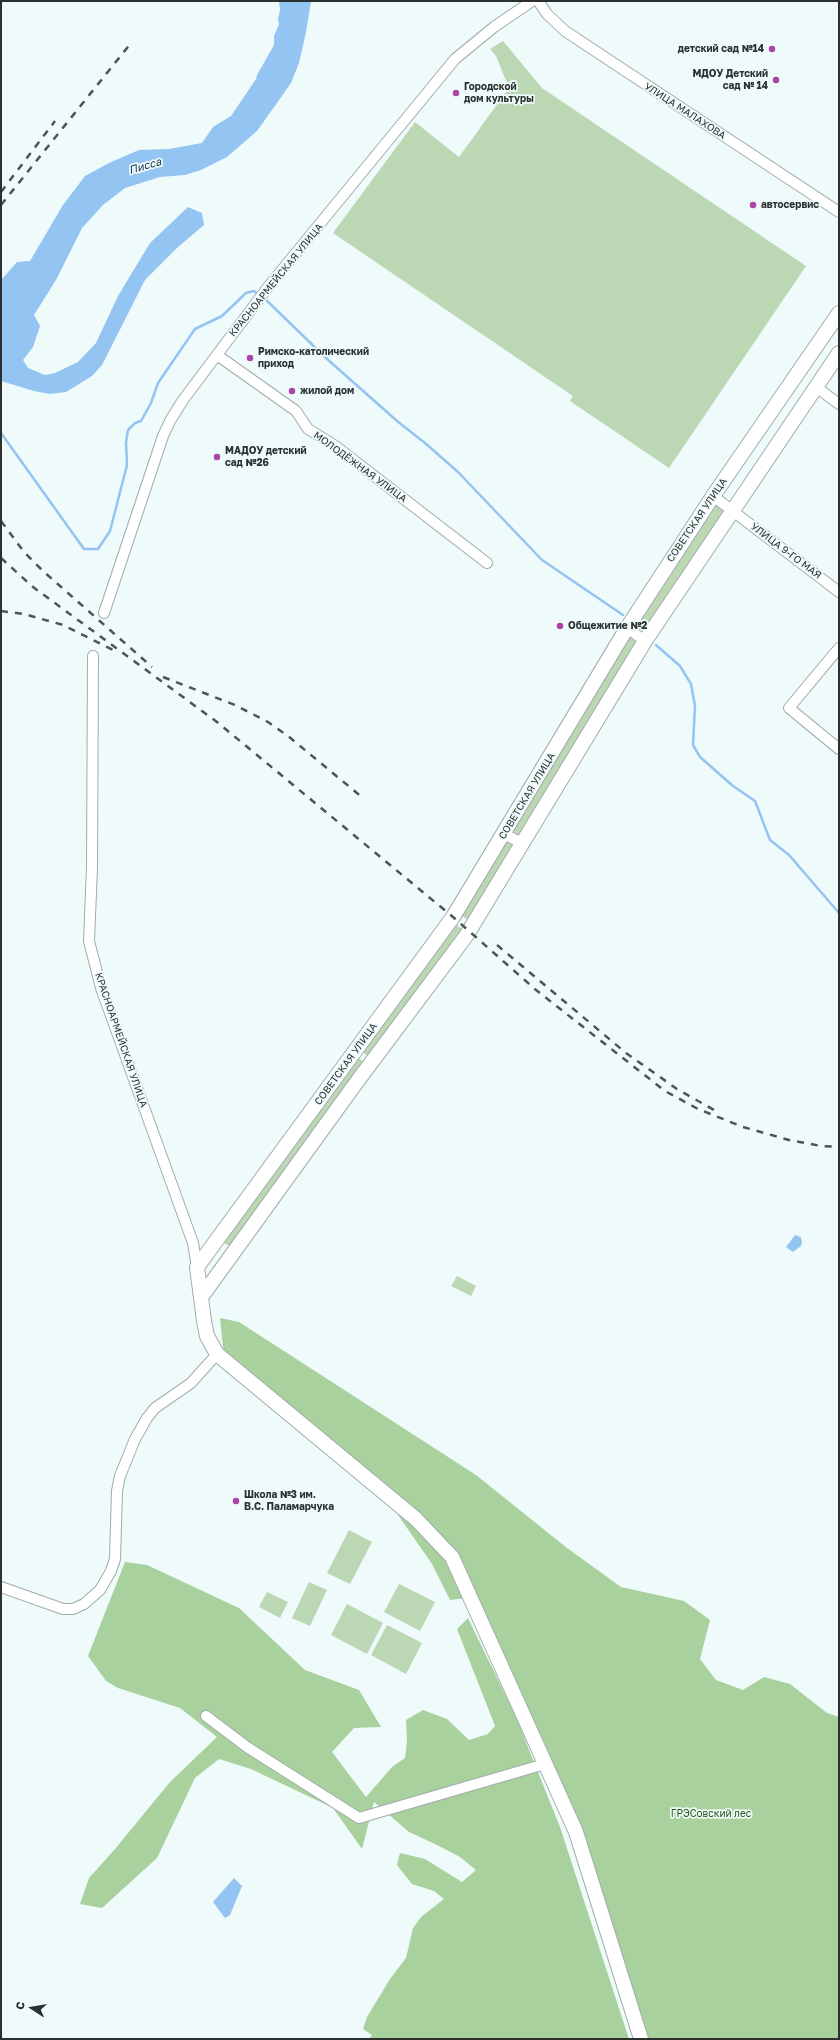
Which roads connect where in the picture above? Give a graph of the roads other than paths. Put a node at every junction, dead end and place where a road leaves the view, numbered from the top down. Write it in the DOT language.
graph roads {
  1 [pos="532,1"];
  2 [pos="538,1"];
  3 [pos="839,212"];
  4 [pos="839,313"];
  5 [pos="839,353"];
  6 [pos="217,355"];
  7 [pos="816,387"];
  8 [pos="839,404"];
  9 [pos="713,496"];
  10 [pos="732,511"];
  11 [pos="487,563"];
  12 [pos="839,592"];
  13 [pos="104,614"];
  14 [pos="627,628"];
  15 [pos="645,641"];
  16 [pos="839,648"];
  17 [pos="93,656"];
  18 [pos="839,749"];
  19 [pos="504,834"];
  20 [pos="522,843"];
  21 [pos="197,1267"];
  22 [pos="202,1296"];
  23 [pos="217,1354"];
  24 [pos="1,1587"];
  25 [pos="206,1716"];
  26 [pos="545,1764"];
  27 [pos="641,2039"];
  1 -- 6 [label="street, КРАСНОАРМЕЙСКАЯ УЛИЦА"];
  2 -- 3 [label="street, УЛИЦА МАЛАХОВА"];
  4 -- 9 [label="main road, СОВЕТСКАЯ УЛИЦА"];
  5 -- 7 [label="main road, СОВЕТСКАЯ УЛИЦА"];
  6 -- 11 [label="street, МОЛОДЁЖНАЯ УЛИЦА"];
  6 -- 13 [label="street, КРАСНОАРМЕЙСКАЯ УЛИЦА"];
  7 -- 8 [label="street"];
  7 -- 10 [label="main road, СОВЕТСКАЯ УЛИЦА"];
  9 -- 10 [label="street, УЛИЦА 9-ГО МАЯ"];
  9 -- 14 [label="main road, СОВЕТСКАЯ УЛИЦА"];
  10 -- 12 [label="street, УЛИЦА 9-ГО МАЯ"];
  10 -- 15 [label="main road, СОВЕТСКАЯ УЛИЦА"];
  14 -- 15 [label="street"];
  14 -- 19 [label="main road, СОВЕТСКАЯ УЛИЦА"];
  15 -- 20 [label="main road, СОВЕТСКАЯ УЛИЦА"];
  16 -- 18 [label="street"];
  17 -- 21 [label="street, КРАСНОАРМЕЙСКАЯ УЛИЦА"];
  19 -- 20 [label="street"];
  19 -- 21 [label="main road, СОВЕТСКАЯ УЛИЦА"];
  20 -- 22 [label="main road, СОВЕТСКАЯ УЛИЦА"];
  21 -- 22 [label="main road, КРАСНОАРМЕЙСКАЯ УЛИЦА"];
  22 -- 23 [label="main road, КРАСНОАРМЕЙСКАЯ УЛИЦА"];
  23 -- 24 [label="street"];
  23 -- 26 [label="main road"];
  25 -- 26 [label="street"];
  26 -- 27 [label="main road"];
}
